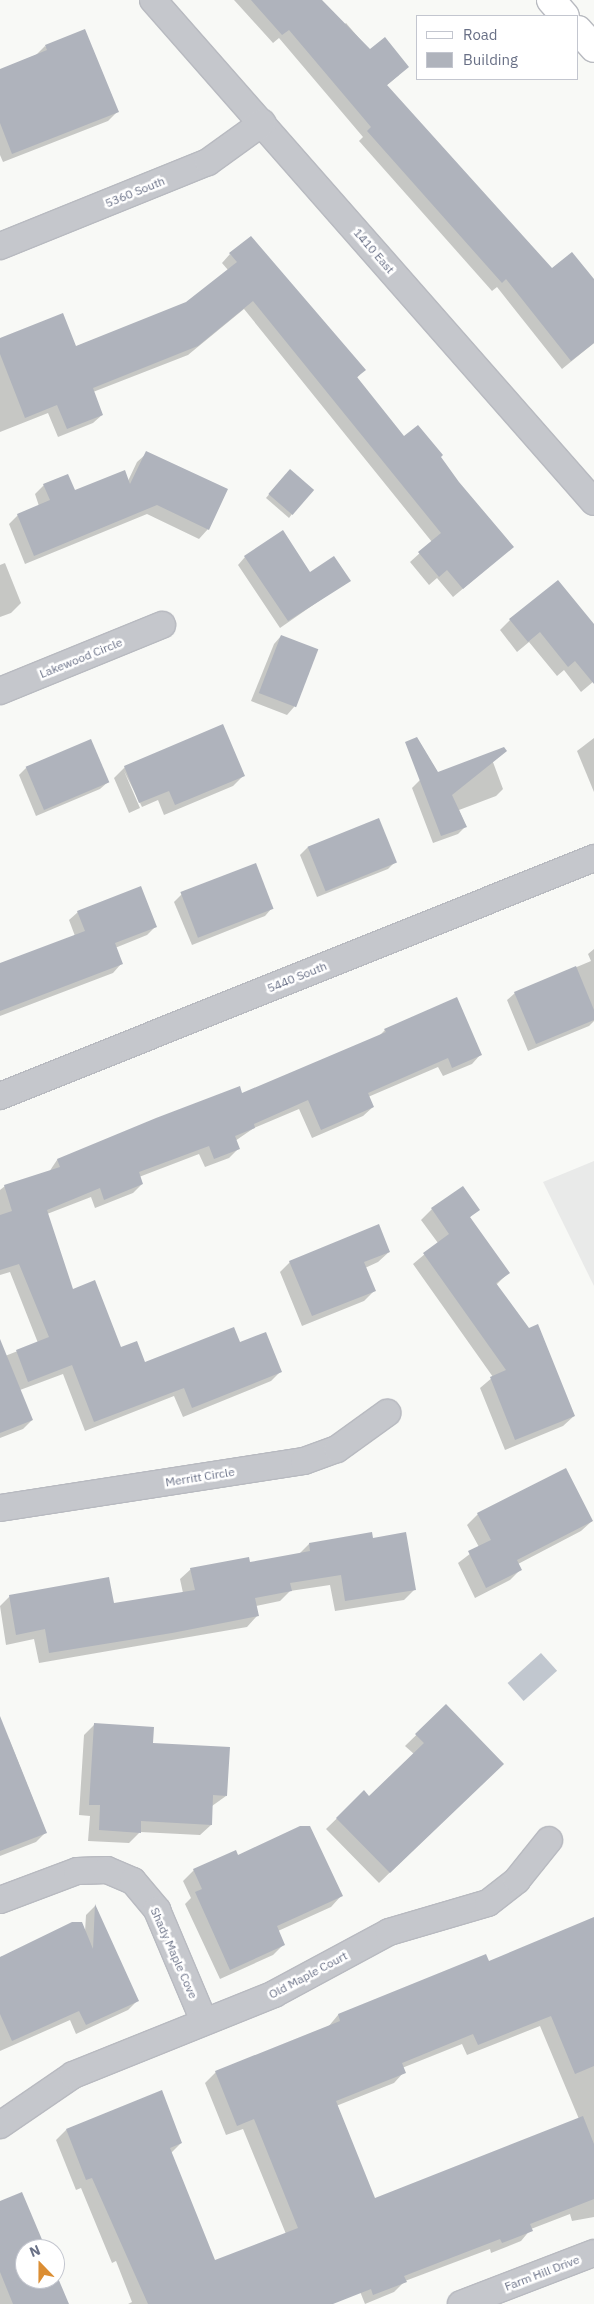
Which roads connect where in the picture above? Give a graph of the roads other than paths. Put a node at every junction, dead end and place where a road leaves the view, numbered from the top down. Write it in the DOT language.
graph roads {
  1 [pos="153,0"];
  2 [pos="551,0"];
  3 [pos="564,15"];
  4 [pos="579,31"];
  5 [pos="594,48"];
  6 [pos="262,123"];
  7 [pos="0,246"];
  8 [pos="594,502"];
  9 [pos="162,625"];
  10 [pos="0,691"];
  11 [pos="594,858"];
  12 [pos="0,1096"];
  13 [pos="387,1413"];
  14 [pos="0,1508"];
  15 [pos="549,1840"];
  16 [pos="0,1900"];
  17 [pos="204,2022"];
  18 [pos="0,2125"];
  19 [pos="594,2252"];
  20 [pos="462,2304"];
  1 -- 6 [label="street, 1410 East"];
  2 -- 3 [label="main road"];
  4 -- 5 [label="main road"];
  6 -- 7 [label="street, 5360 South"];
  6 -- 8 [label="street, 1410 East"];
  9 -- 10 [label="street, Lakewood Circle"];
  11 -- 12 [label="street, 5440 South"];
  13 -- 14 [label="street, Merritt Circle"];
  15 -- 17 [label="street, Old Maple Court"];
  16 -- 17 [label="street, Shady Maple Cove"];
  17 -- 18 [label="street, Old Maple Court"];
  19 -- 20 [label="street, Farm Hill Drive"];
}
